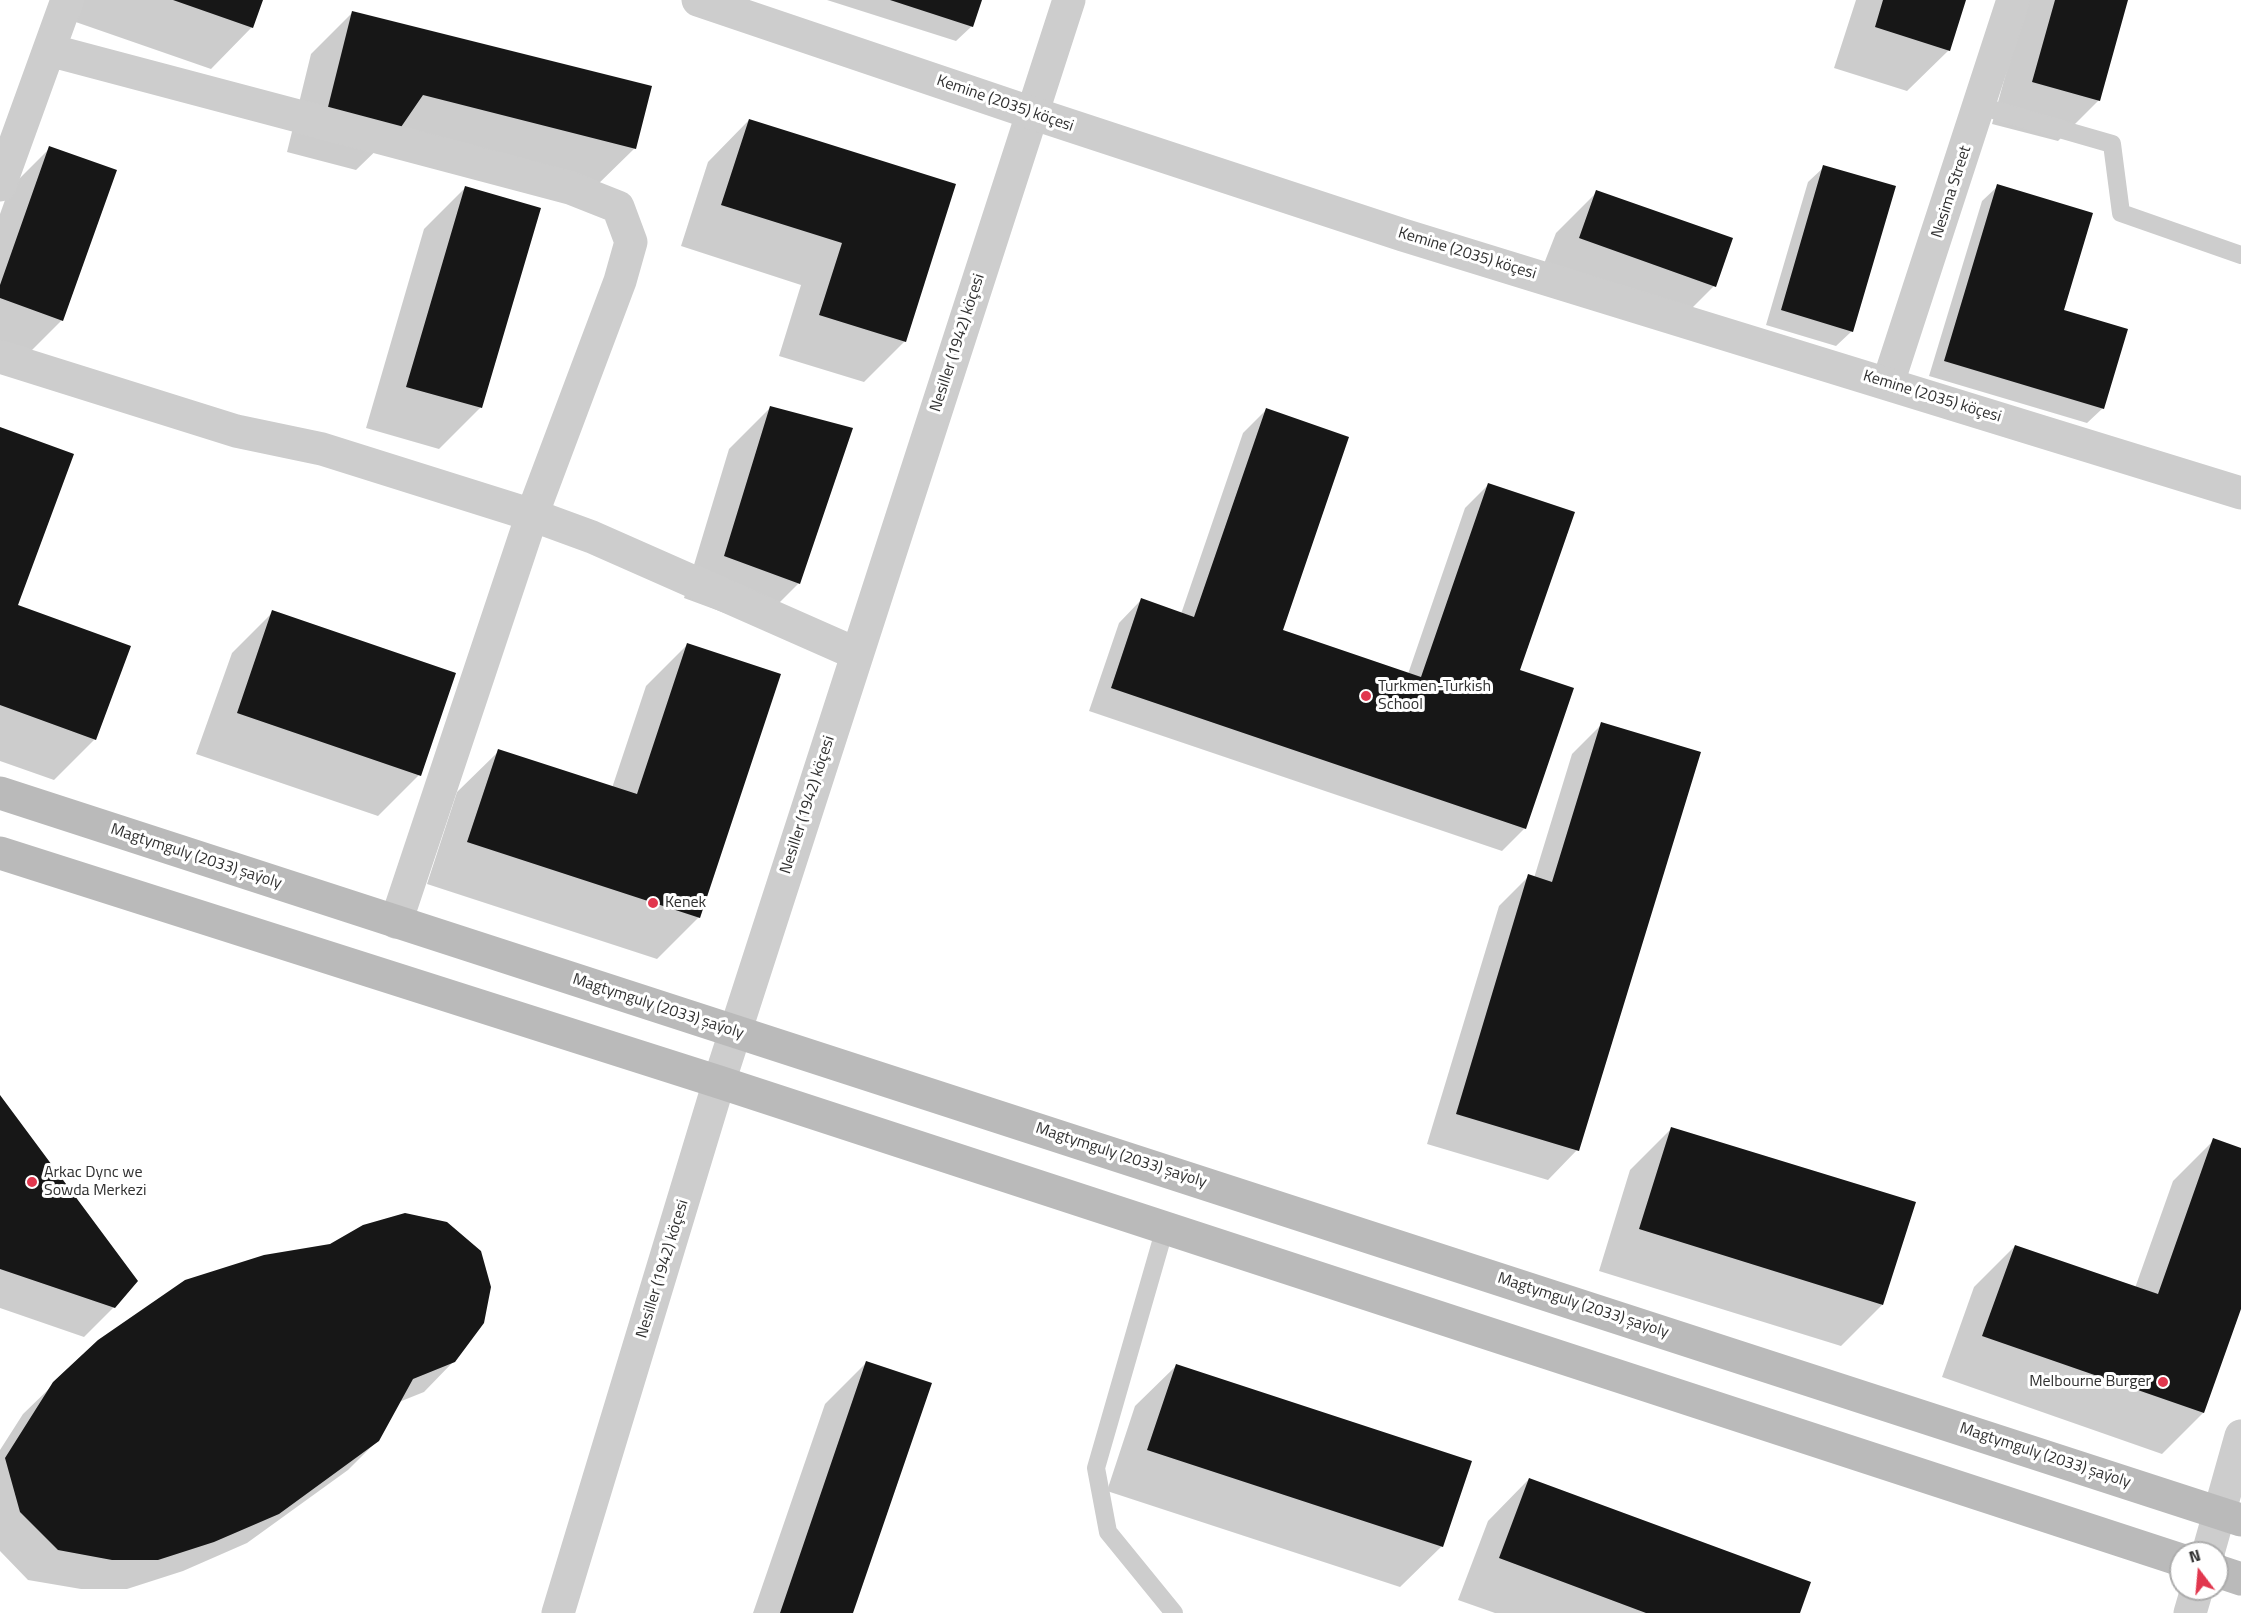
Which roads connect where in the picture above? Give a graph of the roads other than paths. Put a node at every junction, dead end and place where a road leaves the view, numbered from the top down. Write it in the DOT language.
graph roads {
  1 [pos="67,0"];
  2 [pos="698,0"];
  3 [pos="1069,0"];
  4 [pos="2013,0"];
  5 [pos="49,50"];
  6 [pos="1980,106"];
  7 [pos="1032,113"];
  8 [pos="0,185"];
  9 [pos="2241,255"];
  10 [pos="0,357"];
  11 [pos="1888,383"];
  12 [pos="2241,493"];
  13 [pos="532,515"];
  14 [pos="857,654"];
  15 [pos="0,793"];
  16 [pos="0,853"];
  17 [pos="396,922"];
  18 [pos="735,1032"];
  19 [pos="719,1082"];
  20 [pos="1165,1228"];
  21 [pos="2241,1436"];
  22 [pos="2230,1516"];
  23 [pos="2215,1541"];
  24 [pos="2169,1556"];
  25 [pos="558,1613"];
  26 [pos="1174,1613"];
  1 -- 5 [label="street"];
  2 -- 7 [label="street, Kemine (2035) köçesi"];
  3 -- 7 [label="street, Nesiller (1942) köçesi"];
  4 -- 6 [label="street, Nesima Street"];
  5 -- 8 [label="street"];
  5 -- 13 [label="street"];
  6 -- 9 [label="lane"];
  6 -- 11 [label="street, Nesima Street"];
  7 -- 11 [label="street, Kemine (2035) köçesi"];
  7 -- 14 [label="street, Nesiller (1942) köçesi"];
  10 -- 13 [label="street"];
  11 -- 12 [label="street, Kemine (2035) köçesi"];
  13 -- 14 [label="street"];
  13 -- 17 [label="street"];
  14 -- 18 [label="street, Nesiller (1942) köçesi"];
  15 -- 17 [label="main road, Magtymguly (2033) şaýoly"];
  16 -- 19 [label="main road"];
  17 -- 18 [label="main road, Magtymguly (2033) şaýoly"];
  18 -- 19 [label="street, Nesiller (1942) köçesi"];
  18 -- 22 [label="main road, Magtymguly (2033) şaýoly"];
  19 -- 20 [label="main road"];
  19 -- 25 [label="street, Nesiller (1942) köçesi"];
  20 -- 24 [label="main road"];
  20 -- 26 [label="lane"];
  21 -- 22 [label="street"];
  22 -- 23 [label="street"];
}
